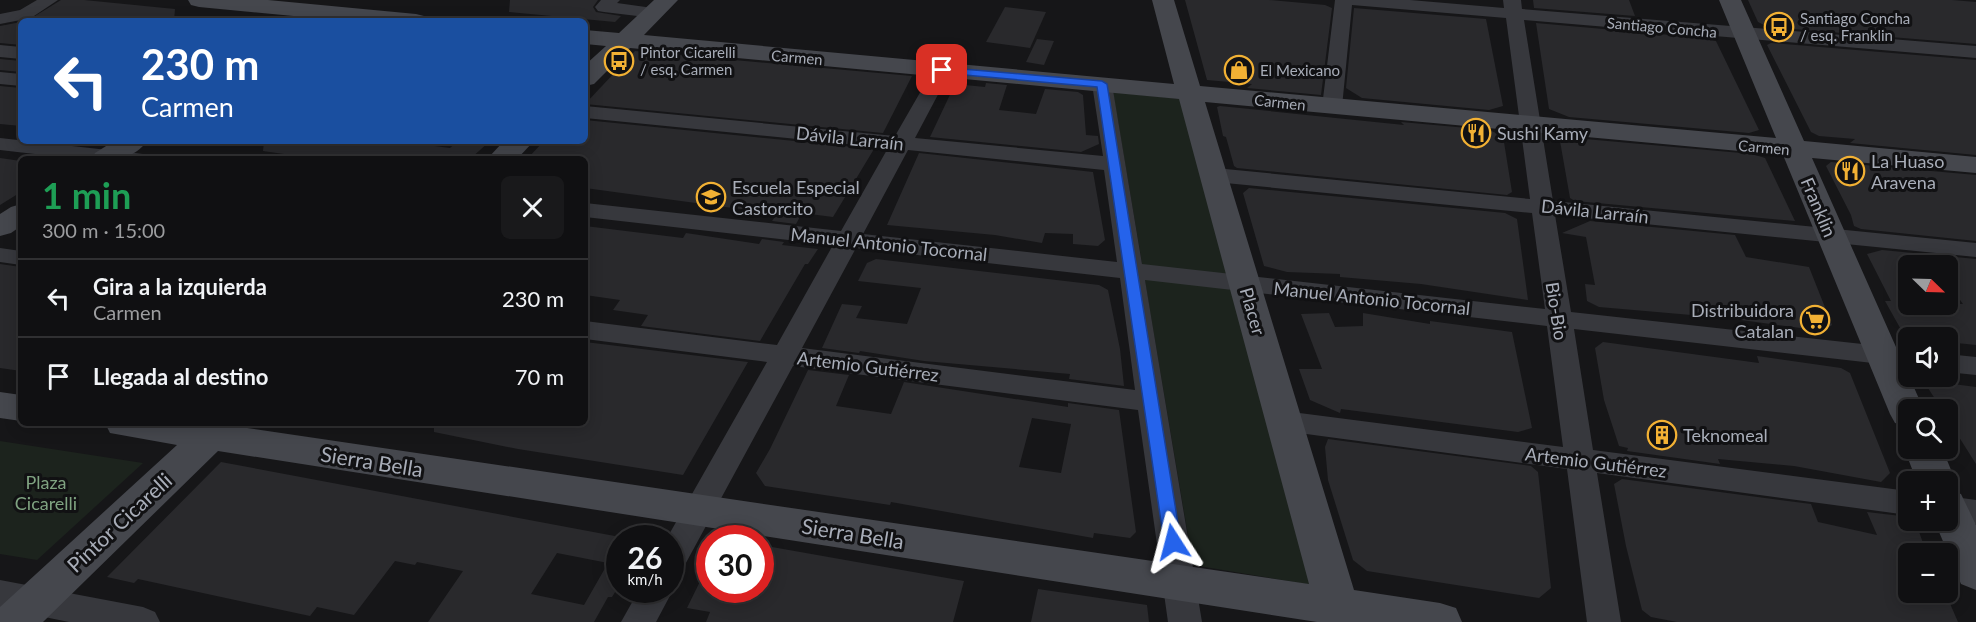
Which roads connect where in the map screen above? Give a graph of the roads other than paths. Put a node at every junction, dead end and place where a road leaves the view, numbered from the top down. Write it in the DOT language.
graph roads {
  1 [pos="49,0"];
  2 [pos="199,0"];
  3 [pos="351,0"];
  4 [pos="611,0"];
  5 [pos="1163,0"];
  6 [pos="1346,0"];
  7 [pos="1730,0"];
  8 [pos="660,6"];
  9 [pos="1512,7"];
  10 [pos="325,17"];
  11 [pos="348,18"];
  12 [pos="0,21"];
  13 [pos="18,24"];
  14 [pos="1744,34"];
  15 [pos="588,37"];
  16 [pos="625,41"];
  17 [pos="0,51"];
  18 [pos="1976,52"];
  19 [pos="18,53"];
  20 [pos="942,70"];
  21 [pos="588,76"];
  22 [pos="0,78"];
  23 [pos="18,80"];
  24 [pos="1102,84"];
  25 [pos="1191,93"];
  26 [pos="1332,107"];
  27 [pos="588,112"];
  28 [pos="1528,125"];
  29 [pos="902,143"];
  30 [pos="0,144"];
  31 [pos="130,144"];
  32 [pos="517,144"];
  33 [pos="1794,150"];
  34 [pos="99,156"];
  35 [pos="118,156"];
  36 [pos="504,156"];
  37 [pos="1114,164"];
  38 [pos="1976,165"];
  39 [pos="1215,175"];
  40 [pos="1541,206"];
  41 [pos="588,210"];
  42 [pos="18,215"];
  43 [pos="0,227"];
  44 [pos="1831,235"];
  45 [pos="849,240"];
  46 [pos="1976,250"];
  47 [pos="0,255"];
  48 [pos="18,258"];
  49 [pos="1131,272"];
  50 [pos="1245,284"];
  51 [pos="1558,318"];
  52 [pos="588,330"];
  53 [pos="785,356"];
  54 [pos="1895,357"];
  55 [pos="1958,364"];
  56 [pos="1976,366"];
  57 [pos="1905,399"];
  58 [pos="1151,402"];
  59 [pos="0,405"];
  60 [pos="18,408"];
  61 [pos="1284,421"];
  62 [pos="163,426"];
  63 [pos="217,430"];
  64 [pos="1579,460"];
  65 [pos="1898,502"];
  66 [pos="700,510"];
  67 [pos="1958,522"];
  68 [pos="684,538"];
  69 [pos="1976,572"];
  70 [pos="1179,582"];
  71 [pos="649,603"];
  72 [pos="16,606"];
  73 [pos="1338,614"];
  74 [pos="143,622"];
  75 [pos="638,622"];
  76 [pos="1185,622"];
  77 [pos="1440,622"];
  78 [pos="1604,622"];
  1 -- 12 [label="street"];
  2 -- 10 [label="main road"];
  3 -- 10 [label="main road"];
  4 -- 8 [label="street"];
  5 -- 25 [label="main road, Placer"];
  6 -- 9 [label="street, Santiago Concha"];
  6 -- 26 [label="street"];
  7 -- 14 [label="main road, Franklin"];
  8 -- 16 [label="main road"];
  9 -- 14 [label="street, Santiago Concha"];
  9 -- 28 [label="street, Bio-Bio"];
  10 -- 11 [label="main road"];
  12 -- 13 [label="street"];
  14 -- 18 [label="street, Santiago Concha"];
  14 -- 33 [label="main road, Franklin"];
  15 -- 16 [label="main road, Carmen"];
  16 -- 20 [label="main road, Carmen"];
  16 -- 21 [label="main road"];
  17 -- 19 [label="street"];
  20 -- 24 [label="main road, Carmen"];
  20 -- 29 [label="street"];
  22 -- 23 [label="street"];
  24 -- 25 [label="main road, Carmen"];
  24 -- 37 [label="street"];
  25 -- 26 [label="main road, Carmen"];
  25 -- 39 [label="main road, Placer"];
  26 -- 28 [label="main road, Carmen"];
  27 -- 29 [label="street, Dávila Larraín"];
  28 -- 33 [label="main road, Carmen"];
  28 -- 40 [label="street, Bio-Bio"];
  29 -- 37 [label="street, Dávila Larraín"];
  29 -- 45 [label="street"];
  30 -- 34 [label="street"];
  31 -- 35 [label="main road"];
  32 -- 36 [label="main road"];
  33 -- 38 [label="main road, Carmen"];
  33 -- 44 [label="main road, Franklin"];
  37 -- 49 [label="street"];
  39 -- 40 [label="street, Dávila Larraín"];
  39 -- 50 [label="main road, Placer"];
  40 -- 44 [label="street, Dávila Larraín"];
  40 -- 51 [label="street, Bio-Bio"];
  41 -- 45 [label="street, Manuel Antonio Tocornal"];
  42 -- 43 [label="main road"];
  44 -- 46 [label="street, Dávila Larraín"];
  44 -- 54 [label="main road, Franklin"];
  45 -- 49 [label="street, Manuel Antonio Tocornal"];
  45 -- 53 [label="street"];
  47 -- 48 [label="street"];
  49 -- 50 [label="street, Manuel Antonio Tocornal"];
  49 -- 58 [label="street"];
  50 -- 51 [label="street, Manuel Antonio Tocornal"];
  50 -- 61 [label="main road, Placer"];
  51 -- 54 [label="street, Manuel Antonio Tocornal"];
  51 -- 64 [label="street, Bio-Bio"];
  52 -- 53 [label="street, Artemio Gutiérrez"];
  53 -- 58 [label="street, Artemio Gutiérrez"];
  53 -- 66 [label="street"];
  54 -- 57 [label="main road, Franklin"];
  55 -- 56 [label="street"];
  58 -- 70 [label="street"];
  59 -- 60 [label="main road"];
  61 -- 64 [label="street, Artemio Gutiérrez"];
  61 -- 73 [label="main road, Placer"];
  62 -- 63 [label="main road, Sierra Bella"];
  63 -- 66 [label="main road, Sierra Bella"];
  63 -- 72 [label="main road, Pintor Cicarelli"];
  64 -- 65 [label="street, Artemio Gutiérrez"];
  64 -- 78 [label="street, Bio-Bio"];
  66 -- 68 [label="street"];
  66 -- 70 [label="main road, Sierra Bella"];
  67 -- 69 [label="main road"];
  70 -- 73 [label="main road, Sierra Bella"];
  70 -- 76 [label="street"];
  71 -- 75 [label="street"];
  72 -- 74 [label="street"];
  73 -- 77 [label="main road, Sierra Bella"];
}
